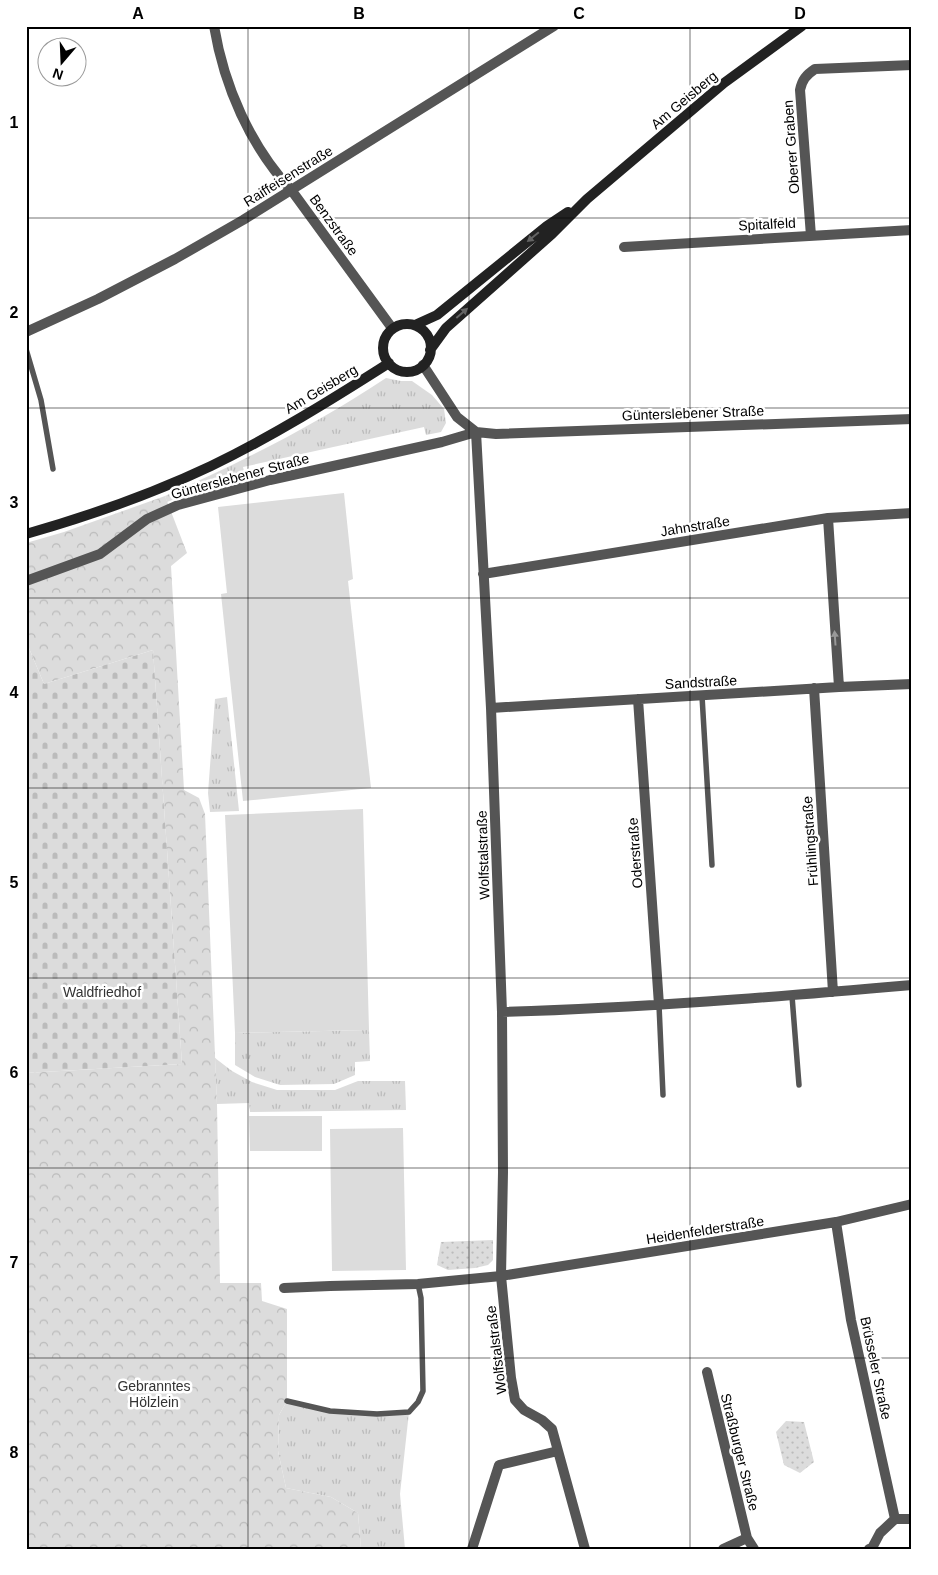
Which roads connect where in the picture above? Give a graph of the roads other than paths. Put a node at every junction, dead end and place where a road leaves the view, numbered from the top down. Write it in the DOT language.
graph roads {
  1 [pos="214,26"];
  2 [pos="554,26"];
  3 [pos="802,26"];
  4 [pos="912,65"];
  5 [pos="292,191"];
  6 [pos="587,199"];
  7 [pos="912,230"];
  8 [pos="811,236"];
  9 [pos="624,247"];
  10 [pos="415,325"];
  11 [pos="392,328"];
  12 [pos="26,332"];
  13 [pos="26,349"];
  14 [pos="430,350"];
  15 [pos="388,363"];
  16 [pos="423,365"];
  17 [pos="912,419"];
  18 [pos="476,432"];
  19 [pos="53,469"];
  20 [pos="912,513"];
  21 [pos="828,518"];
  22 [pos="26,534"];
  23 [pos="483,574"];
  24 [pos="26,581"];
  25 [pos="912,684"];
  26 [pos="838,687"];
  27 [pos="814,688"];
  28 [pos="702,696"];
  29 [pos="638,699"];
  30 [pos="491,708"];
  31 [pos="712,865"];
  32 [pos="912,985"];
  33 [pos="833,992"];
  34 [pos="792,996"];
  35 [pos="659,1006"];
  36 [pos="502,1012"];
  37 [pos="799,1085"];
  38 [pos="664,1095"];
  39 [pos="912,1204"];
  40 [pos="836,1222"];
  41 [pos="501,1276"];
  42 [pos="418,1284"];
  43 [pos="284,1288"];
  44 [pos="706,1372"];
  45 [pos="287,1400"];
  46 [pos="558,1450"];
  47 [pos="895,1518"];
  48 [pos="912,1518"];
  49 [pos="747,1538"];
  50 [pos="472,1549"];
  51 [pos="585,1549"];
  52 [pos="723,1549"];
  53 [pos="744,1549"];
  54 [pos="754,1549"];
  55 [pos="869,1549"];
  1 -- 5 [label="street, Benzstraße"];
  2 -- 5 [label="street, Raiffeisenstraße"];
  3 -- 6 [label="street, Am Geisberg"];
  4 -- 8 [label="street, Oberer Graben"];
  5 -- 11 [label="street, Benzstraße"];
  5 -- 12 [label="street, Raiffeisenstraße"];
  6 -- 10 [label="street, Am Geisberg, one-way"];
  14 -- 6 [label="street, Am Geisberg, one-way"];
  7 -- 8 [label="street, Spitalfeld"];
  8 -- 9 [label="street, Spitalfeld"];
  10 -- 11 [label="street"];
  10 -- 14 [label="street"];
  11 -- 15 [label="street"];
  13 -- 19 [label="lane"];
  14 -- 16 [label="street"];
  15 -- 16 [label="street"];
  15 -- 22 [label="street, Am Geisberg"];
  16 -- 18 [label="street"];
  17 -- 18 [label="street, Günterslebener Straße"];
  18 -- 23 [label="street, Wolfstalstraße"];
  18 -- 24 [label="street, Günterslebener Straße"];
  20 -- 21 [label="street, Jahnstraße"];
  21 -- 23 [label="street, Jahnstraße"];
  26 -- 21 [label="street, one-way"];
  23 -- 30 [label="street, Wolfstalstraße"];
  25 -- 26 [label="street, Sandstraße"];
  26 -- 27 [label="street, Sandstraße"];
  27 -- 28 [label="street, Sandstraße"];
  27 -- 33 [label="street, Frühlingstraße"];
  28 -- 29 [label="street, Sandstraße"];
  28 -- 31 [label="lane"];
  29 -- 30 [label="street, Sandstraße"];
  29 -- 35 [label="street, Oderstraße"];
  30 -- 36 [label="street, Wolfstalstraße"];
  32 -- 33 [label="street"];
  33 -- 34 [label="street"];
  34 -- 35 [label="street"];
  34 -- 37 [label="lane"];
  35 -- 36 [label="street"];
  35 -- 38 [label="lane"];
  36 -- 41 [label="street, Wolfstalstraße"];
  39 -- 40 [label="street, Heidenfelderstraße"];
  40 -- 41 [label="street, Heidenfelderstraße"];
  40 -- 47 [label="street, Brüsseler Straße"];
  41 -- 42 [label="street"];
  41 -- 46 [label="street, Wolfstalstraße"];
  42 -- 43 [label="street"];
  42 -- 45 [label="lane"];
  44 -- 49 [label="street, Straßburger Straße"];
  46 -- 50 [label="street"];
  46 -- 51 [label="street, Wolfstalstraße"];
  47 -- 48 [label="street"];
  47 -- 55 [label="street"];
  49 -- 52 [label="street"];
  49 -- 53 [label="street"];
  49 -- 54 [label="street"];
}
